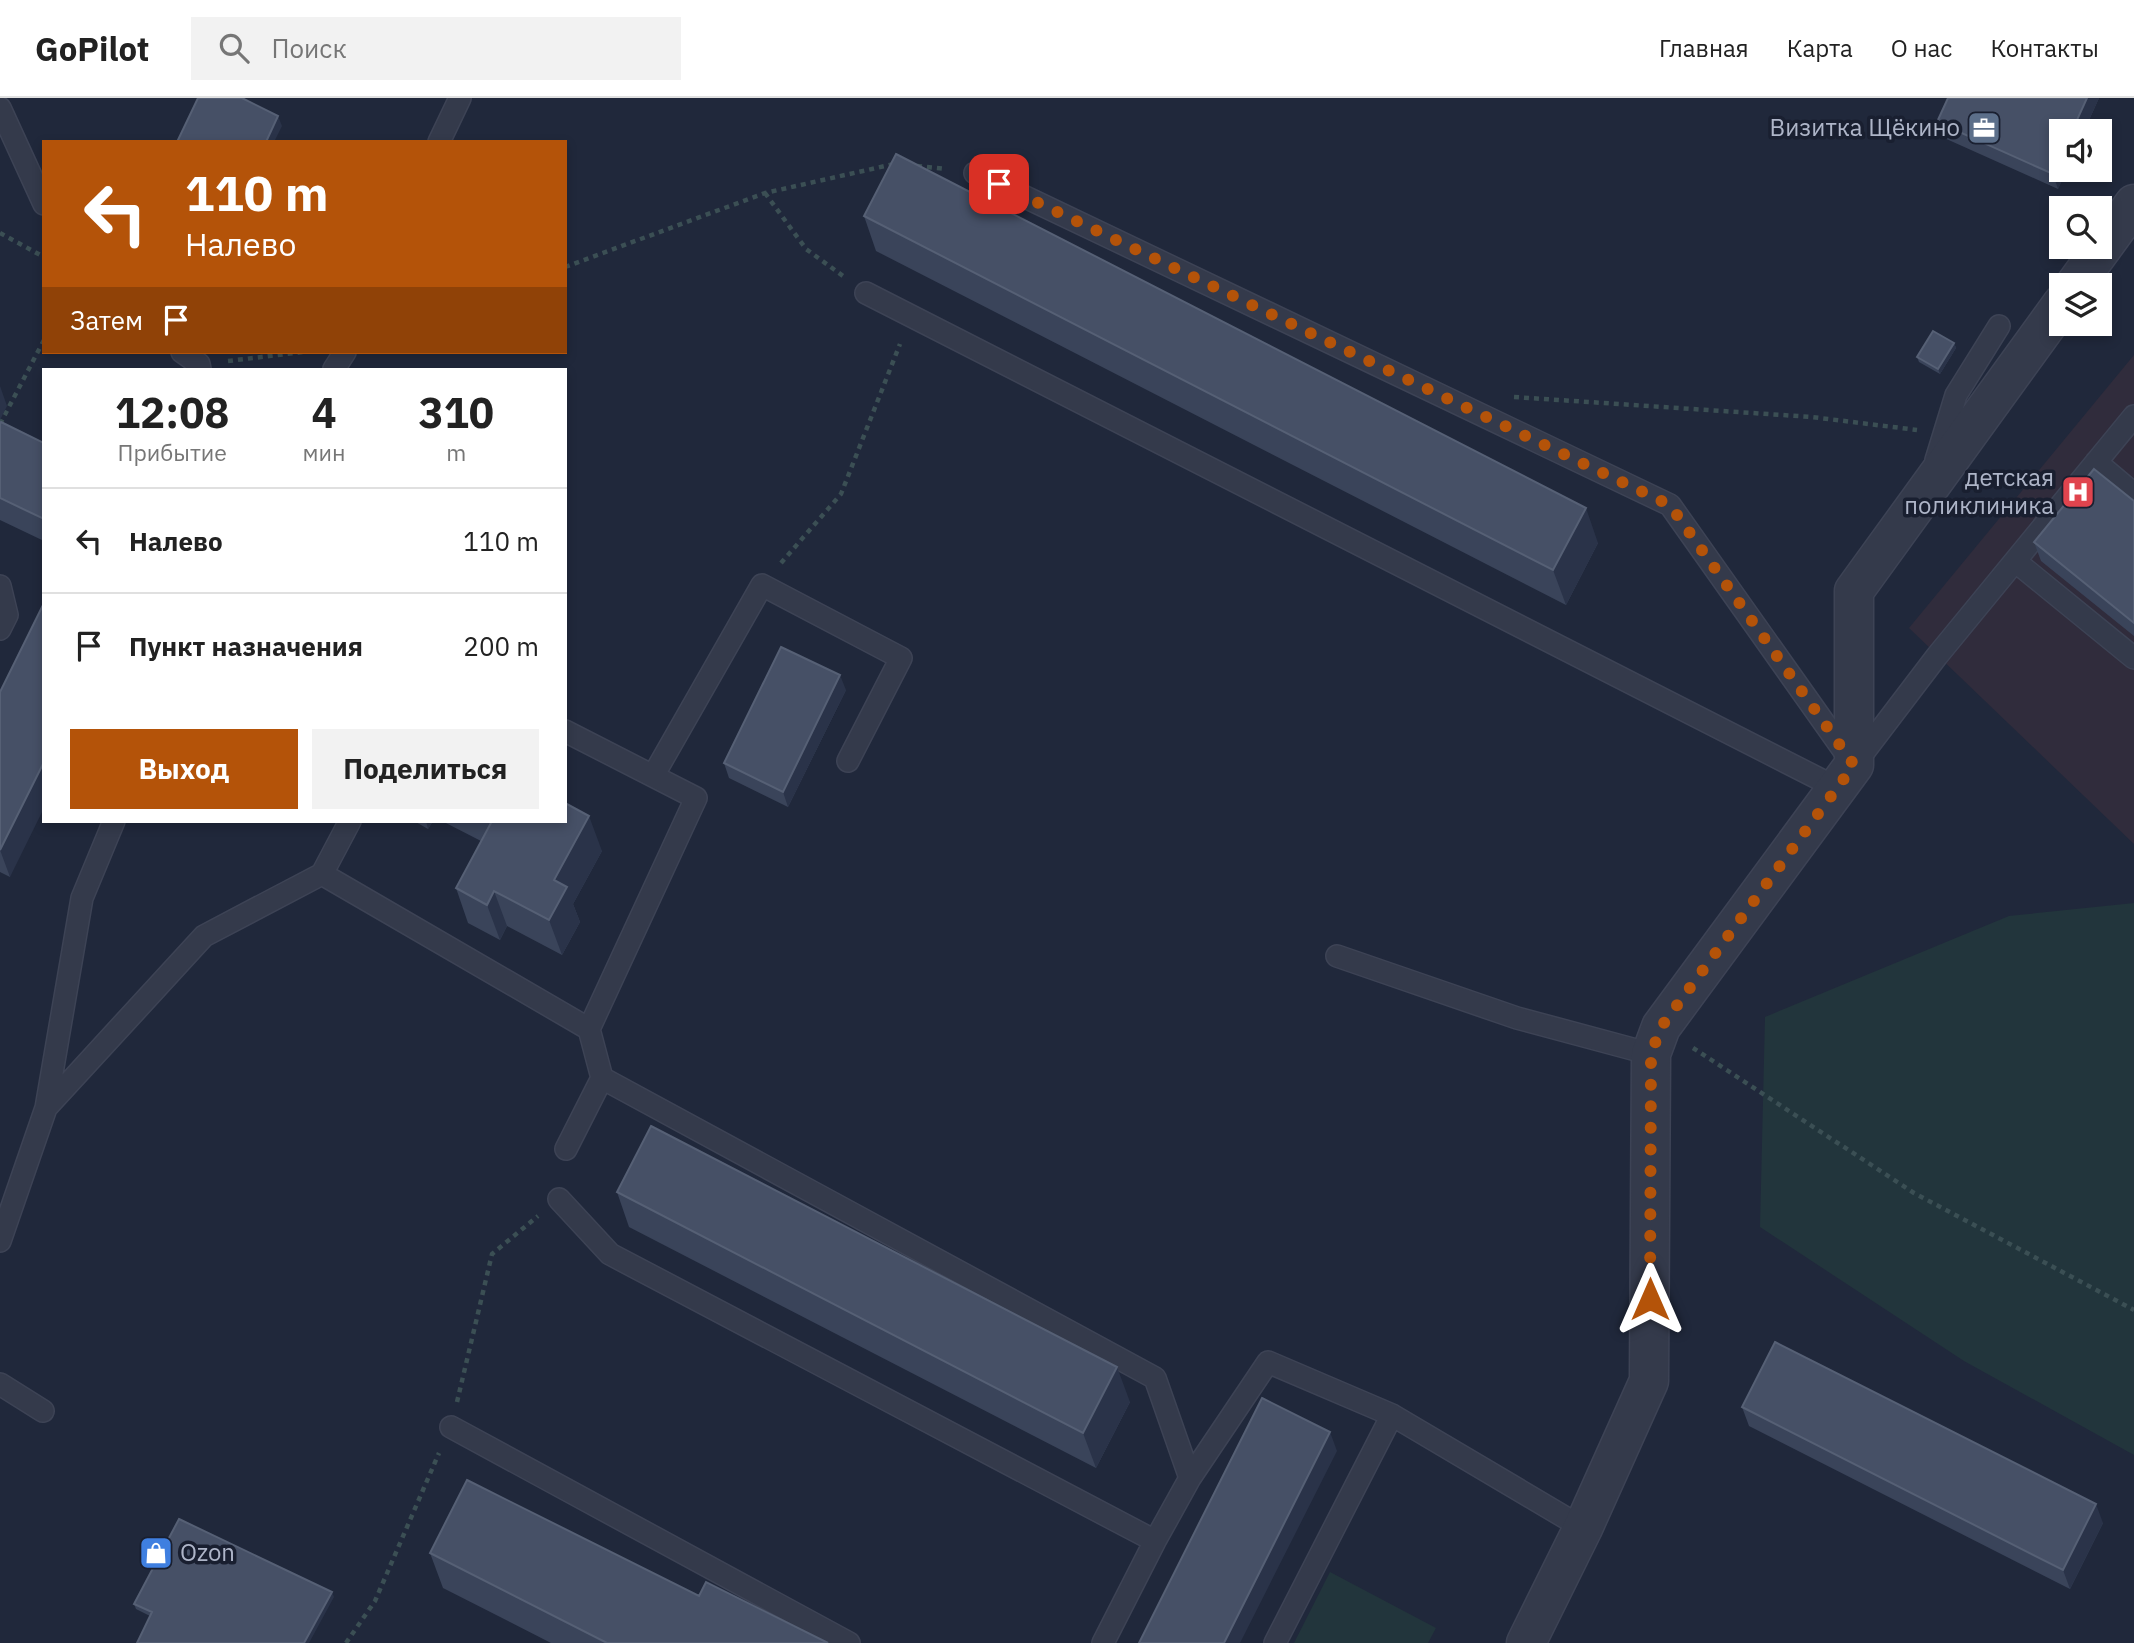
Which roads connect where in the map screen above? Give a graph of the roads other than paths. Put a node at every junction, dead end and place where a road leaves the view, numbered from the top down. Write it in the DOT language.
graph roads {
  1 [pos="460,98"];
  2 [pos="0,108"];
  3 [pos="440,140"];
  4 [pos="975,173"];
  5 [pos="42,200"];
  6 [pos="2134,204"];
  7 [pos="2084,273"];
  8 [pos="866,293"];
  9 [pos="2049,322"];
  10 [pos="1999,326"];
  11 [pos="2134,416"];
  12 [pos="2096,462"];
  13 [pos="1926,492"];
  14 [pos="2134,494"];
  15 [pos="2015,561"];
  16 [pos="0,586"];
  17 [pos="0,629"];
  18 [pos="2134,658"];
  19 [pos="567,732"];
  20 [pos="848,761"];
  21 [pos="653,776"];
  22 [pos="1846,776"];
  23 [pos="113,823"];
  24 [pos="349,823"];
  25 [pos="321,874"];
  26 [pos="1337,956"];
  27 [pos="589,1029"];
  28 [pos="1656,1041"];
  29 [pos="602,1079"];
  30 [pos="46,1108"];
  31 [pos="566,1149"];
  32 [pos="559,1199"];
  33 [pos="0,1241"];
  34 [pos="0,1384"];
  35 [pos="43,1411"];
  36 [pos="1392,1415"];
  37 [pos="451,1427"];
  38 [pos="1191,1478"];
  39 [pos="1583,1528"];
  40 [pos="1155,1541"];
  41 [pos="849,1643"];
  42 [pos="1103,1643"];
  43 [pos="1275,1643"];
  44 [pos="1526,1643"];
  1 -- 3 [label="lane"];
  2 -- 5 [label="lane"];
  4 -- 22 [label="lane"];
  6 -- 7 [label="street"];
  8 -- 22 [label="lane"];
  9 -- 13 [label="street"];
  10 -- 13 [label="lane"];
  11 -- 12 [label="lane"];
  12 -- 14 [label="lane"];
  12 -- 15 [label="lane"];
  13 -- 22 [label="street"];
  15 -- 18 [label="lane"];
  15 -- 22 [label="lane"];
  16 -- 17 [label="lane"];
  19 -- 21 [label="lane"];
  20 -- 21 [label="lane"];
  21 -- 27 [label="lane"];
  22 -- 28 [label="street"];
  23 -- 30 [label="lane"];
  24 -- 25 [label="lane"];
  25 -- 27 [label="lane"];
  25 -- 30 [label="lane"];
  26 -- 28 [label="lane"];
  27 -- 29 [label="lane"];
  28 -- 39 [label="street"];
  29 -- 31 [label="lane"];
  29 -- 38 [label="lane"];
  30 -- 33 [label="lane"];
  32 -- 40 [label="lane"];
  34 -- 35 [label="lane"];
  36 -- 38 [label="lane"];
  36 -- 39 [label="lane"];
  36 -- 43 [label="lane"];
  37 -- 41 [label="lane"];
  38 -- 40 [label="lane"];
  39 -- 44 [label="street"];
  40 -- 42 [label="lane"];
}
